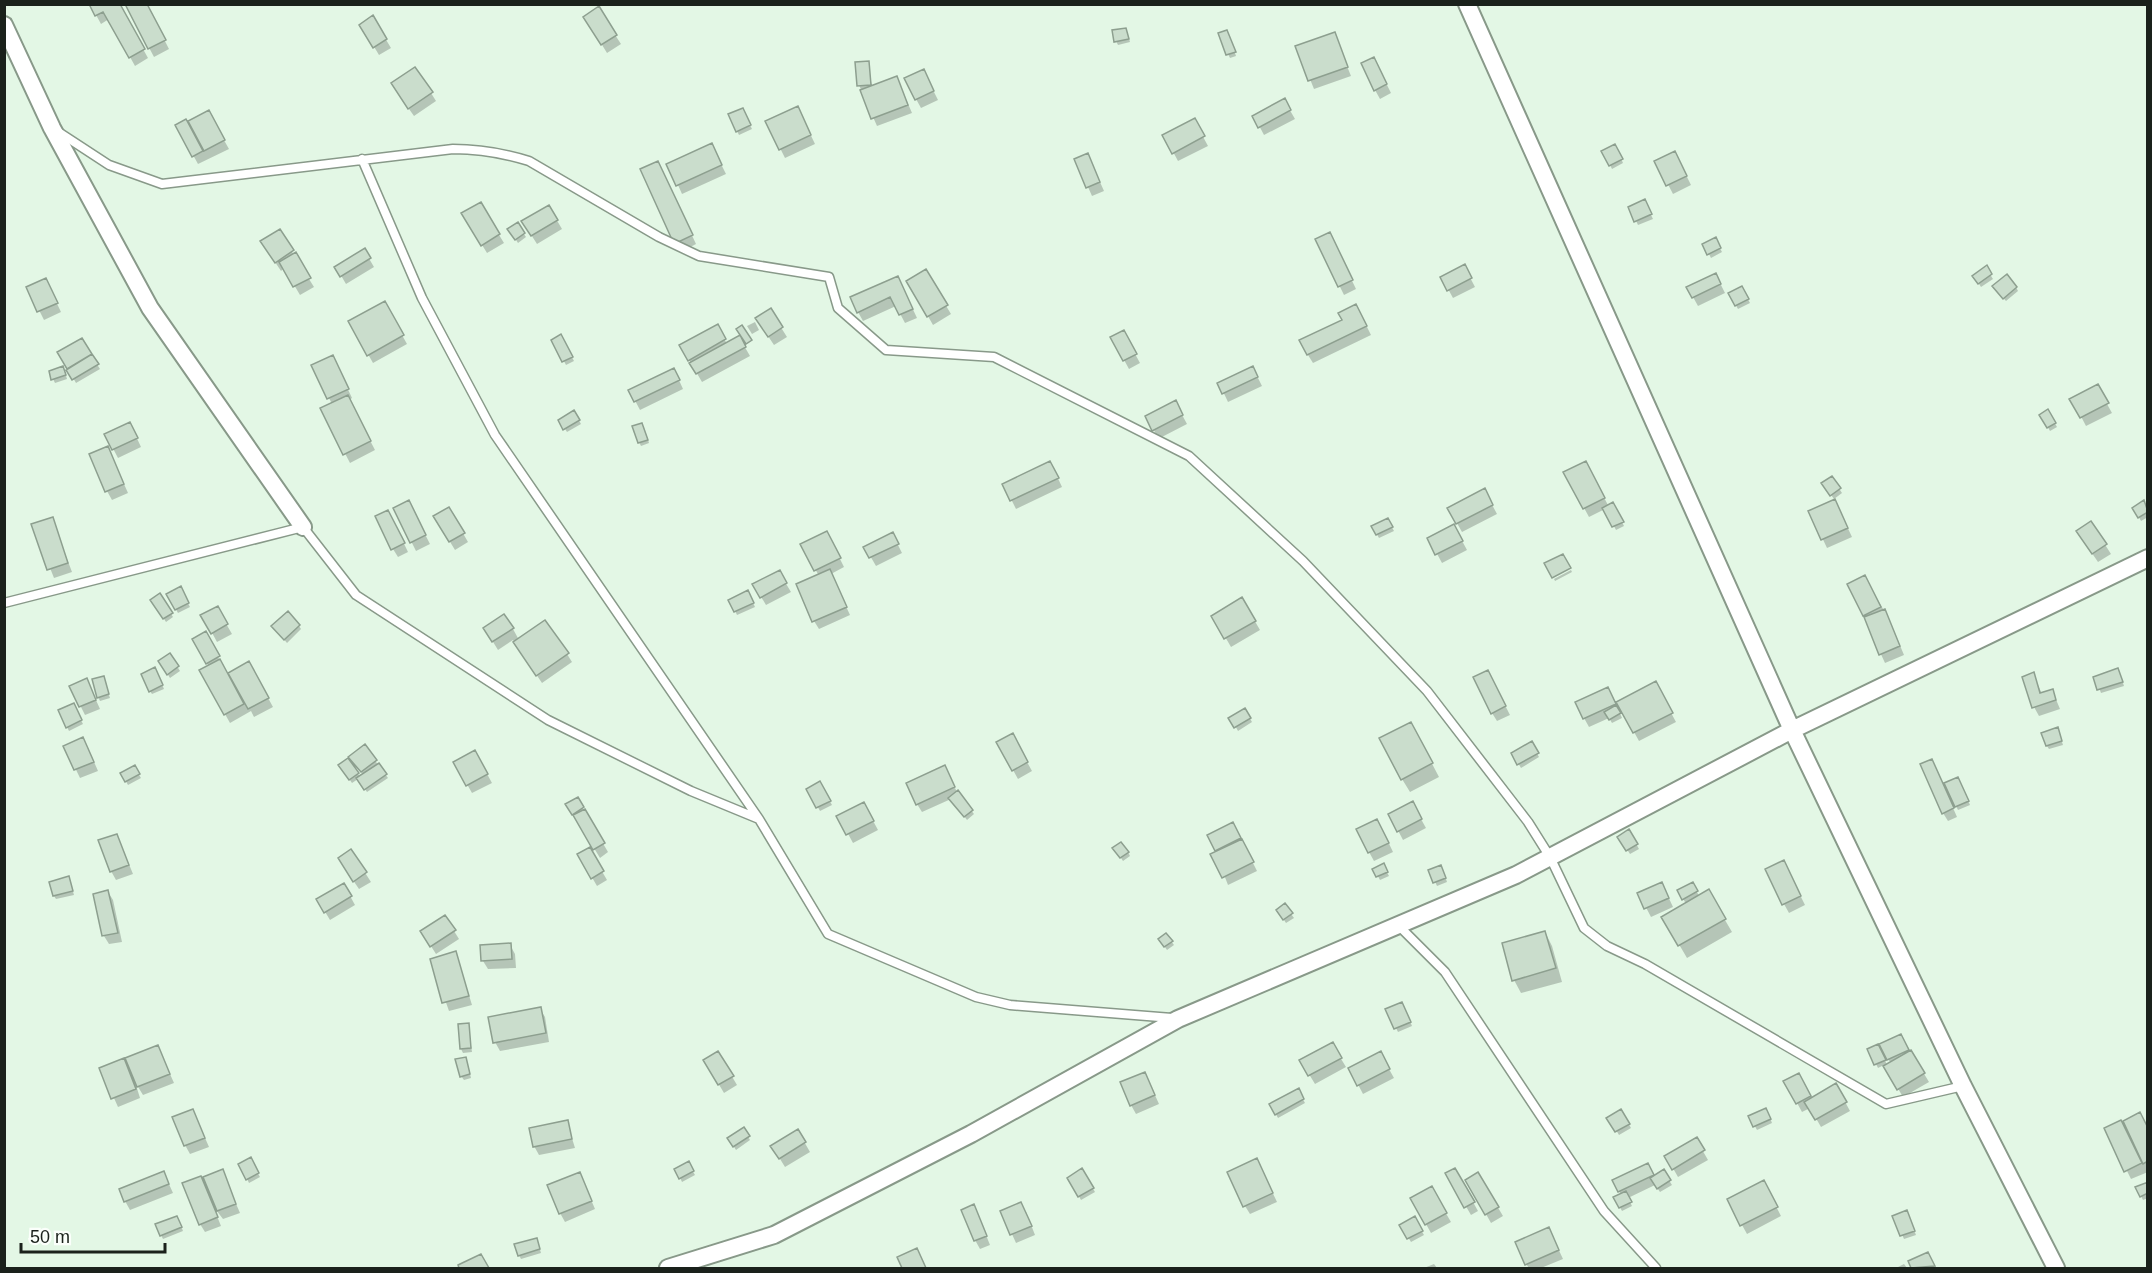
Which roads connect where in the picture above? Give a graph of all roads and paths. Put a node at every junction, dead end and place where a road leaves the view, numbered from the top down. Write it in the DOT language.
graph roads {
  1 [pos="1467,4"];
  2 [pos="4,25"];
  3 [pos="52,128"];
  4 [pos="362,159"];
  5 [pos="303,527"];
  6 [pos="2148,558"];
  7 [pos="4,603"];
  8 [pos="1792,730"];
  9 [pos="759,819"];
  10 [pos="1550,857"];
  11 [pos="1398,925"];
  12 [pos="1178,1018"];
  13 [pos="1964,1086"];
  14 [pos="668,1269"];
  15 [pos="1656,1269"];
  16 [pos="2056,1269"];
  1 -- 8 [label="street"];
  2 -- 3 [label="street"];
  3 -- 4 [label="lane"];
  3 -- 5 [label="street"];
  4 -- 9 [label="lane"];
  4 -- 10 [label="lane"];
  5 -- 7 [label="lane"];
  5 -- 9 [label="lane"];
  6 -- 8 [label="street"];
  8 -- 10 [label="street"];
  8 -- 13 [label="street"];
  9 -- 12 [label="lane"];
  10 -- 11 [label="street"];
  10 -- 13 [label="lane"];
  11 -- 12 [label="street"];
  11 -- 15 [label="lane"];
  12 -- 14 [label="street"];
  13 -- 16 [label="street"];
}
